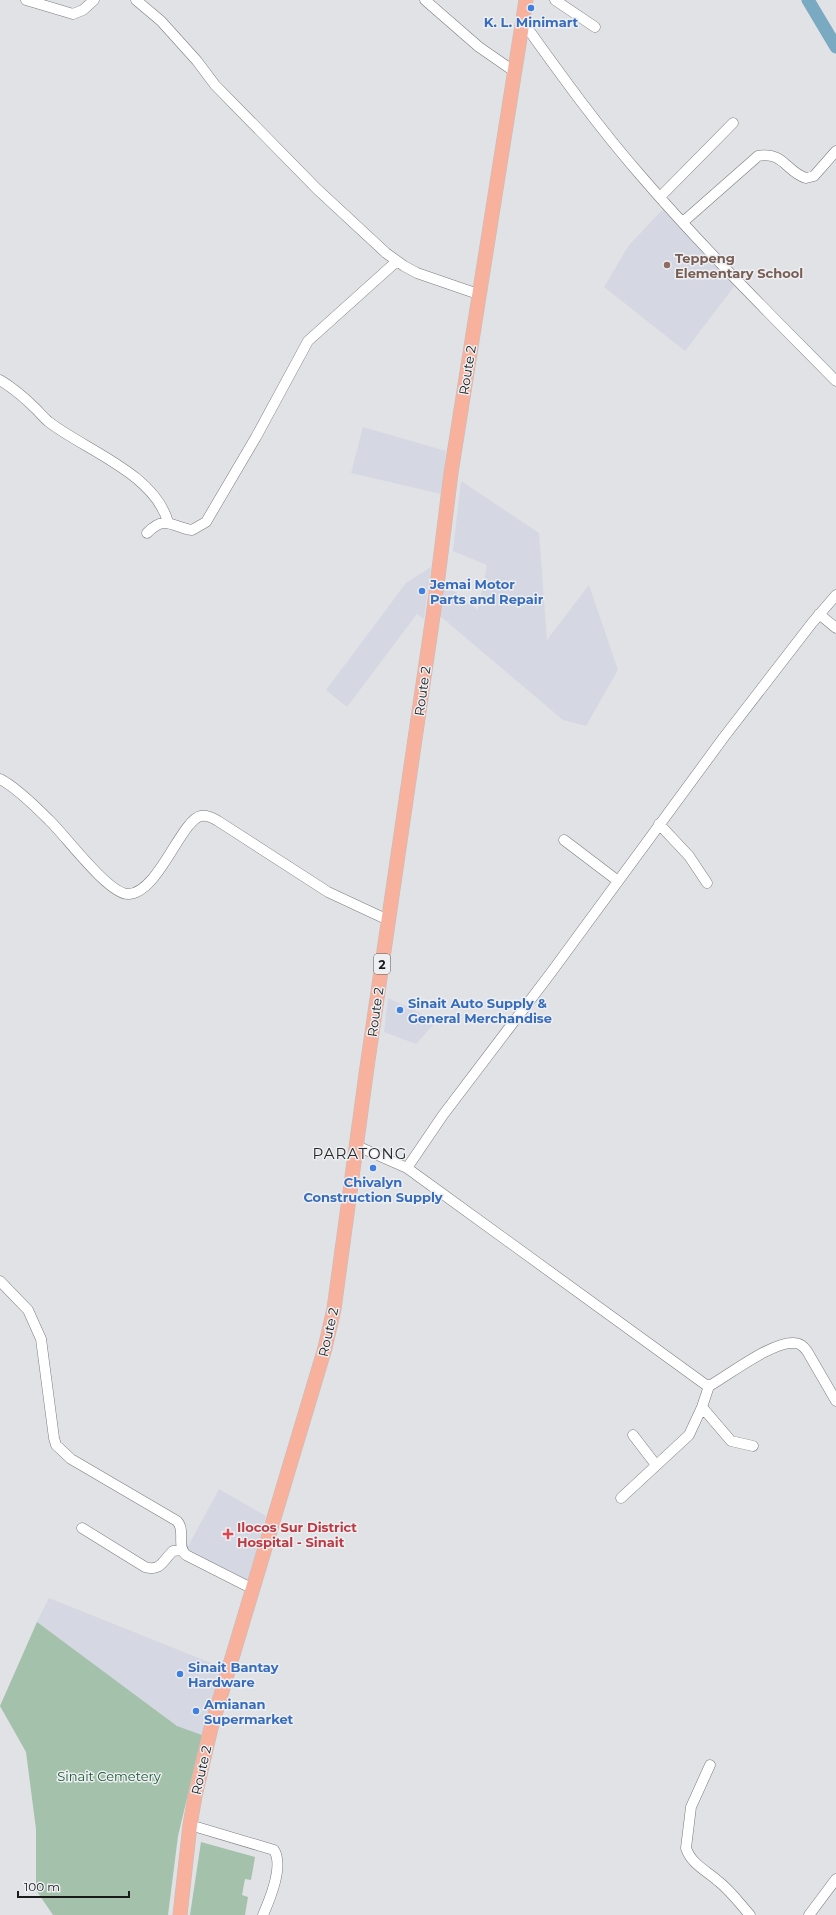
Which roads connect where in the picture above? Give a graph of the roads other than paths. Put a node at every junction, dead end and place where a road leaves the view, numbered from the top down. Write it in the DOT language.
graph roads {
  1 [pos="26,0"];
  2 [pos="94,0"];
  3 [pos="136,0"];
  4 [pos="425,0"];
  5 [pos="526,0"];
  6 [pos="555,0"];
  7 [pos="523,22"];
  8 [pos="595,27"];
  9 [pos="516,72"];
  10 [pos="733,123"];
  11 [pos="836,151"];
  12 [pos="660,197"];
  13 [pos="683,222"];
  14 [pos="397,261"];
  15 [pos="478,294"];
  16 [pos="0,380"];
  17 [pos="836,381"];
  18 [pos="168,522"];
  19 [pos="147,533"];
  20 [pos="836,595"];
  21 [pos="819,614"];
  22 [pos="836,628"];
  23 [pos="0,778"];
  24 [pos="659,824"];
  25 [pos="564,840"];
  26 [pos="618,881"];
  27 [pos="707,883"];
  28 [pos="388,920"];
  29 [pos="357,1146"];
  30 [pos="407,1168"];
  31 [pos="0,1281"];
  32 [pos="709,1386"];
  33 [pos="836,1401"];
  34 [pos="702,1407"];
  35 [pos="633,1435"];
  36 [pos="753,1446"];
  37 [pos="656,1465"];
  38 [pos="621,1498"];
  39 [pos="82,1528"];
  40 [pos="182,1550"];
  41 [pos="253,1589"];
  42 [pos="710,1765"];
  43 [pos="190,1825"];
  44 [pos="836,1880"];
  45 [pos="180,1915"];
  46 [pos="263,1915"];
  47 [pos="750,1915"];
  48 [pos="809,1915"];
  1 -- 2 [label="street"];
  3 -- 14 [label="street"];
  4 -- 9 [label="street"];
  5 -- 7 [label="highway, Route 2 / 2"];
  6 -- 8 [label="street"];
  7 -- 9 [label="highway, Route 2 / 2"];
  7 -- 12 [label="street"];
  9 -- 15 [label="highway, Route 2 / 2"];
  10 -- 12 [label="street"];
  11 -- 13 [label="street"];
  12 -- 13 [label="street"];
  13 -- 17 [label="street"];
  14 -- 15 [label="street"];
  14 -- 18 [label="street"];
  15 -- 28 [label="highway, Route 2 / 2"];
  16 -- 18 [label="street"];
  18 -- 19 [label="street"];
  20 -- 21 [label="street"];
  21 -- 22 [label="street"];
  21 -- 24 [label="street"];
  23 -- 28 [label="street"];
  24 -- 26 [label="street"];
  24 -- 27 [label="street"];
  25 -- 26 [label="street"];
  26 -- 30 [label="street"];
  28 -- 29 [label="highway, Route 2 / 2"];
  29 -- 30 [label="street"];
  29 -- 41 [label="highway, Route 2 / 2"];
  30 -- 32 [label="street"];
  31 -- 40 [label="street"];
  32 -- 33 [label="street"];
  32 -- 34 [label="street"];
  34 -- 36 [label="street"];
  34 -- 37 [label="street"];
  35 -- 37 [label="street"];
  37 -- 38 [label="street"];
  39 -- 40 [label="street"];
  40 -- 41 [label="street"];
  41 -- 43 [label="highway, Route 2 / 2"];
  42 -- 47 [label="street"];
  43 -- 45 [label="highway, Route 2 / 2"];
  43 -- 46 [label="street"];
  44 -- 48 [label="street"];
}
